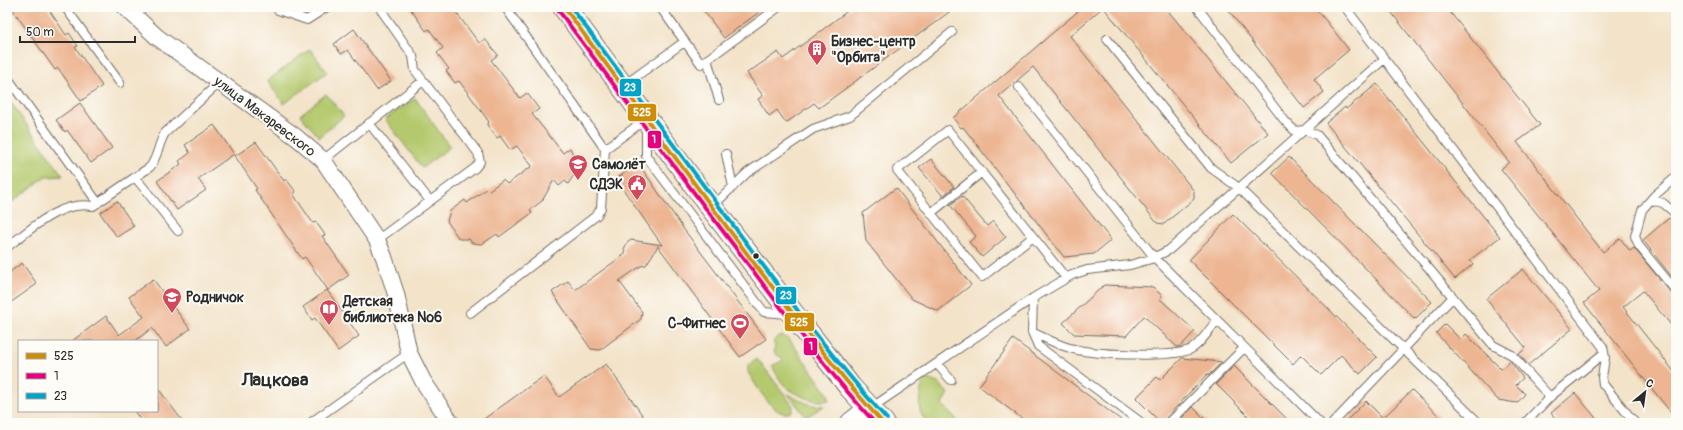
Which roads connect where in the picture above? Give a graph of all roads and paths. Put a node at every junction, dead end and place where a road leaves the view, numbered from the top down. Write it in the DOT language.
graph roads {
  1 [pos="65,7"];
  2 [pos="125,7"];
  3 [pos="276,7"];
  4 [pos="327,7"];
  5 [pos="379,7"];
  6 [pos="505,7"];
  7 [pos="564,7"];
  8 [pos="660,7"];
  9 [pos="779,7"];
  10 [pos="1197,7"];
  11 [pos="1345,7"];
  12 [pos="952,32"];
  13 [pos="1107,39"];
  14 [pos="684,42"];
  15 [pos="707,59"];
  16 [pos="1384,59"];
  17 [pos="7,77"];
  18 [pos="423,81"];
  19 [pos="220,82"];
  20 [pos="120,83"];
  21 [pos="622,87"];
  22 [pos="1019,87"];
  23 [pos="719,100"];
  24 [pos="646,119"];
  25 [pos="369,123"];
  26 [pos="1305,130"];
  27 [pos="605,149"];
  28 [pos="726,154"];
  29 [pos="323,160"];
  30 [pos="982,172"];
  31 [pos="135,177"];
  32 [pos="1676,177"];
  33 [pos="733,187"];
  34 [pos="1239,188"];
  35 [pos="1651,200"];
  36 [pos="430,201"];
  37 [pos="98,202"];
  38 [pos="712,208"];
  39 [pos="931,213"];
  40 [pos="1676,214"];
  41 [pos="178,231"];
  42 [pos="1033,237"];
  43 [pos="377,240"];
  44 [pos="7,248"];
  45 [pos="1154,257"];
  46 [pos="1066,278"];
  47 [pos="1676,291"];
  48 [pos="1453,297"];
  49 [pos="1033,298"];
  50 [pos="470,313"];
  51 [pos="793,314"];
  52 [pos="1217,320"];
  53 [pos="1032,332"];
  54 [pos="1244,348"];
  55 [pos="1403,349"];
  56 [pos="409,353"];
  57 [pos="1604,353"];
  58 [pos="937,364"];
  59 [pos="951,380"];
  60 [pos="1550,397"];
  61 [pos="876,416"];
  62 [pos="310,423"];
  63 [pos="451,423"];
  64 [pos="852,423"];
  65 [pos="1142,423"];
  66 [pos="1169,423"];
  67 [pos="1320,423"];
  68 [pos="1333,423"];
  69 [pos="1479,423"];
  70 [pos="1525,423"];
  71 [pos="1635,423"];
  1 -- 20 [label="lane"];
  2 -- 19 [label="street, улица Макаревского"];
  3 -- 4 [label="lane"];
  5 -- 18 [label="lane"];
  6 -- 27 [label="lane"];
  7 -- 21 [label="main road"];
  8 -- 14 [label="lane"];
  9 -- 15 [label="lane"];
  10 -- 26 [label="lane"];
  11 -- 16 [label="lane"];
  12 -- 33 [label="lane"];
  13 -- 34 [label="lane"];
  14 -- 15 [label="lane"];
  14 -- 21 [label="lane"];
  15 -- 23 [label="lane"];
  16 -- 26 [label="lane"];
  16 -- 57 [label="lane"];
  17 -- 37 [label="lane"];
  18 -- 25 [label="lane"];
  18 -- 36 [label="lane"];
  19 -- 29 [label="street, улица Макаревского"];
  19 -- 31 [label="lane"];
  21 -- 24 [label="main road"];
  22 -- 45 [label="lane"];
  24 -- 27 [label="lane"];
  24 -- 38 [label="main road"];
  24 -- 51 [label="lane"];
  25 -- 29 [label="lane"];
  25 -- 36 [label="lane"];
  26 -- 34 [label="lane"];
  26 -- 48 [label="lane"];
  27 -- 50 [label="lane"];
  28 -- 33 [label="lane"];
  29 -- 43 [label="street, улица Макаревского"];
  30 -- 39 [label="lane"];
  30 -- 39 [label="lane"];
  30 -- 42 [label="lane"];
  31 -- 37 [label="lane"];
  31 -- 41 [label="lane"];
  32 -- 35 [label="lane"];
  33 -- 38 [label="lane"];
  34 -- 45 [label="lane"];
  34 -- 55 [label="lane"];
  35 -- 40 [label="lane"];
  35 -- 47 [label="lane"];
  36 -- 43 [label="lane"];
  37 -- 44 [label="lane"];
  38 -- 51 [label="main road"];
  39 -- 42 [label="lane"];
  42 -- 46 [label="lane"];
  43 -- 56 [label="street, улица Макаревского"];
  45 -- 46 [label="lane"];
  45 -- 52 [label="lane"];
  46 -- 49 [label="lane"];
  48 -- 55 [label="lane"];
  48 -- 60 [label="lane"];
  49 -- 53 [label="lane"];
  49 -- 58 [label="lane"];
  51 -- 61 [label="main road"];
  52 -- 53 [label="lane"];
  52 -- 54 [label="lane"];
  53 -- 65 [label="lane"];
  54 -- 66 [label="lane"];
  54 -- 67 [label="lane"];
  55 -- 68 [label="lane"];
  55 -- 69 [label="lane"];
  56 -- 62 [label="lane"];
  56 -- 63 [label="street, улица Макаревского"];
  57 -- 60 [label="lane"];
  57 -- 71 [label="lane"];
  58 -- 59 [label="lane"];
  58 -- 61 [label="lane"];
  60 -- 70 [label="lane"];
  61 -- 64 [label="main road"];
}
